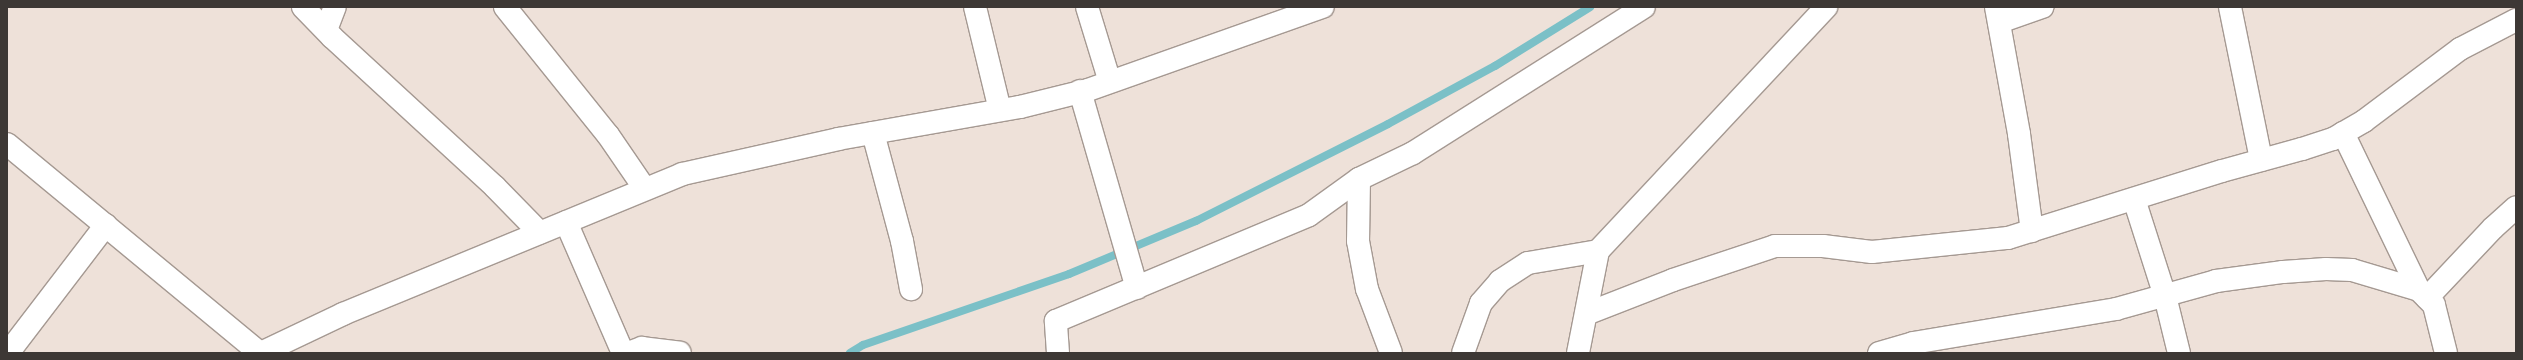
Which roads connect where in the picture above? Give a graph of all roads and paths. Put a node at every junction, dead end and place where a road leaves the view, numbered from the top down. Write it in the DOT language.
graph roads {
  1 [pos="303,7"];
  2 [pos="335,7"];
  3 [pos="505,7"];
  4 [pos="975,7"];
  5 [pos="1088,7"];
  6 [pos="1323,7"];
  7 [pos="1644,7"];
  8 [pos="2042,7"];
  9 [pos="2230,7"];
  10 [pos="1819,9"];
  11 [pos="1998,15"];
  12 [pos="2516,20"];
  13 [pos="326,30"];
  14 [pos="1110,82"];
  15 [pos="1080,92"];
  16 [pos="1000,110"];
  17 [pos="873,133"];
  18 [pos="2343,133"];
  19 [pos="7,144"];
  20 [pos="2261,160"];
  21 [pos="1360,179"];
  22 [pos="645,189"];
  23 [pos="2134,199"];
  24 [pos="2516,207"];
  25 [pos="566,222"];
  26 [pos="106,225"];
  27 [pos="2032,231"];
  28 [pos="540,233"];
  29 [pos="1598,251"];
  30 [pos="1134,278"];
  31 [pos="911,289"];
  32 [pos="2423,294"];
  33 [pos="2164,296"];
  34 [pos="1586,314"];
  35 [pos="8,353"];
  36 [pos="260,353"];
  37 [pos="623,353"];
  38 [pos="628,353"];
  39 [pos="680,353"];
  40 [pos="1058,353"];
  41 [pos="1391,353"];
  42 [pos="1463,353"];
  43 [pos="1578,353"];
  44 [pos="1879,353"];
  45 [pos="2179,353"];
  46 [pos="2446,353"];
  1 -- 13 [label="street"];
  2 -- 13 [label="street"];
  3 -- 22 [label="street"];
  4 -- 16 [label="street"];
  5 -- 14 [label="street"];
  6 -- 14 [label="street"];
  7 -- 21 [label="street"];
  8 -- 11 [label="street"];
  9 -- 20 [label="street"];
  10 -- 29 [label="street"];
  11 -- 27 [label="street"];
  12 -- 18 [label="street"];
  13 -- 28 [label="street"];
  14 -- 15 [label="street"];
  15 -- 16 [label="street"];
  15 -- 30 [label="street"];
  16 -- 17 [label="street"];
  17 -- 22 [label="street"];
  17 -- 31 [label="street"];
  18 -- 20 [label="street"];
  18 -- 32 [label="street"];
  19 -- 26 [label="street"];
  20 -- 23 [label="street"];
  21 -- 30 [label="street"];
  21 -- 41 [label="street"];
  22 -- 25 [label="street"];
  23 -- 27 [label="street"];
  23 -- 33 [label="street"];
  24 -- 32 [label="street"];
  25 -- 28 [label="street"];
  25 -- 37 [label="street"];
  26 -- 35 [label="street"];
  26 -- 36 [label="street"];
  27 -- 34 [label="street"];
  28 -- 36 [label="street"];
  29 -- 34 [label="street"];
  29 -- 42 [label="street"];
  30 -- 40 [label="street"];
  32 -- 33 [label="street"];
  32 -- 46 [label="street"];
  33 -- 44 [label="street"];
  33 -- 45 [label="street"];
  34 -- 43 [label="street"];
  38 -- 39 [label="street"];
}
